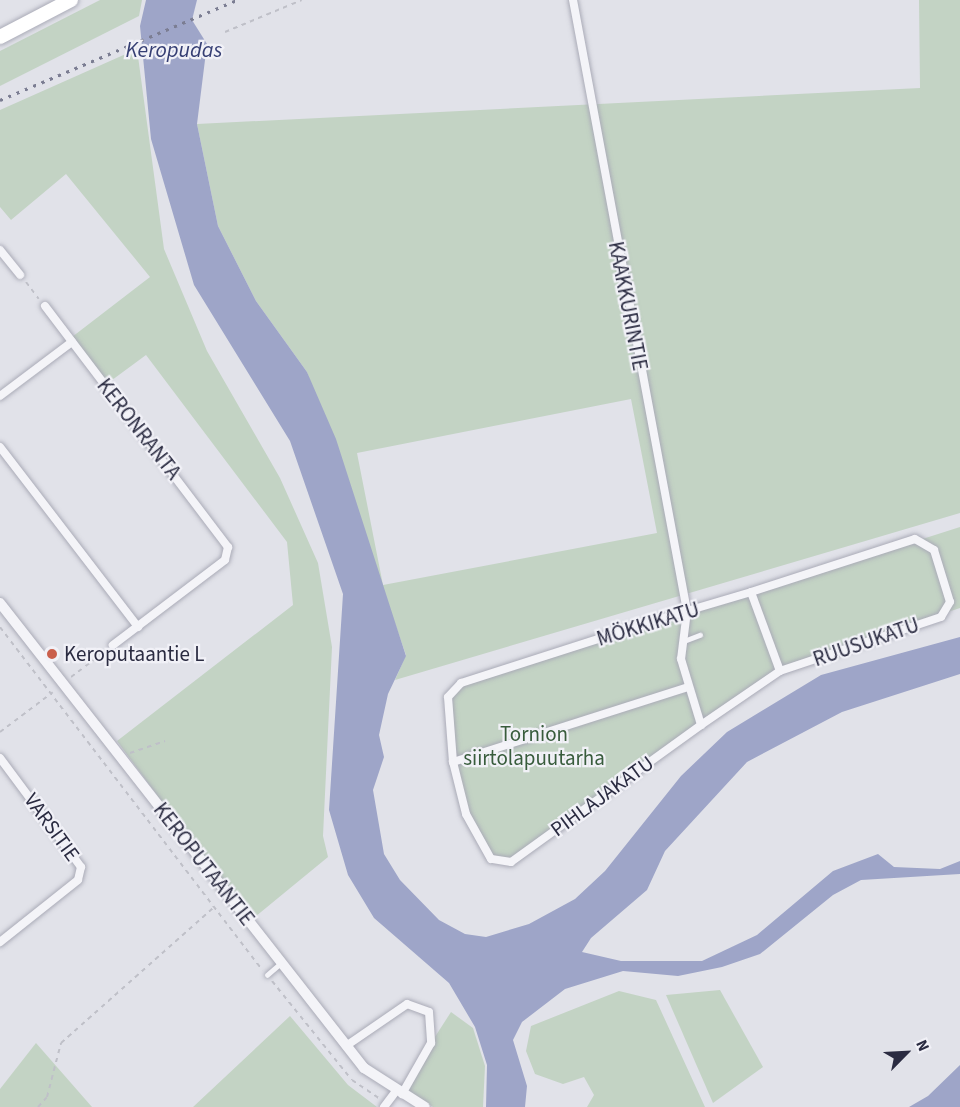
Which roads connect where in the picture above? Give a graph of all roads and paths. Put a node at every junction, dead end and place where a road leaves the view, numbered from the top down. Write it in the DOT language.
graph roads {
  1 [pos="71,0"];
  2 [pos="302,0"];
  3 [pos="573,0"];
  4 [pos="225,32"];
  5 [pos="0,37"];
  6 [pos="0,250"];
  7 [pos="20,275"];
  8 [pos="45,306"];
  9 [pos="72,342"];
  10 [pos="0,396"];
  11 [pos="0,447"];
  12 [pos="915,539"];
  13 [pos="751,592"];
  14 [pos="0,603"];
  15 [pos="687,611"];
  16 [pos="0,627"];
  17 [pos="138,627"];
  18 [pos="700,635"];
  19 [pos="682,642"];
  20 [pos="114,645"];
  21 [pos="780,671"];
  22 [pos="688,687"];
  23 [pos="701,724"];
  24 [pos="165,741"];
  25 [pos="0,758"];
  26 [pos="121,758"];
  27 [pos="453,762"];
  28 [pos="214,907"];
  29 [pos="0,942"];
  30 [pos="283,962"];
  31 [pos="267,975"];
  32 [pos="346,1046"];
  33 [pos="400,1092"];
  34 [pos="385,1105"];
  35 [pos="38,1107"];
  36 [pos="425,1107"];
  1 -- 5 [label="highway"];
  2 -- 4 [label="path"];
  3 -- 15 [label="street, KAAKKURINTIE"];
  6 -- 7 [label="street"];
  7 -- 8 [label="path"];
  8 -- 9 [label="street, KERONRANTA"];
  9 -- 10 [label="street"];
  9 -- 17 [label="street, KERONRANTA"];
  11 -- 17 [label="street"];
  12 -- 13 [label="street, MÖKKIKATU"];
  12 -- 21 [label="street, RUUSUKATU"];
  13 -- 15 [label="street, MÖKKIKATU"];
  13 -- 21 [label="street"];
  14 -- 26 [label="street, KEROPUTAANTIE"];
  15 -- 19 [label="street"];
  15 -- 27 [label="street, MÖKKIKATU"];
  16 -- 28 [label="path"];
  17 -- 20 [label="street"];
  18 -- 19 [label="lane"];
  19 -- 22 [label="street"];
  21 -- 23 [label="street"];
  22 -- 23 [label="street"];
  22 -- 27 [label="street"];
  23 -- 27 [label="street, PIHLAJAKATU"];
  24 -- 26 [label="path"];
  25 -- 29 [label="street, VARSITIE"];
  26 -- 30 [label="street, KEROPUTAANTIE"];
  28 -- 31 [label="path"];
  28 -- 35 [label="path"];
  30 -- 31 [label="lane"];
  30 -- 32 [label="street, KEROPUTAANTIE"];
  31 -- 34 [label="path"];
  32 -- 33 [label="street, KEROPUTAANTIE"];
  32 -- 33 [label="street"];
  33 -- 34 [label="street"];
  33 -- 36 [label="street, KEROPUTAANTIE"];
}
